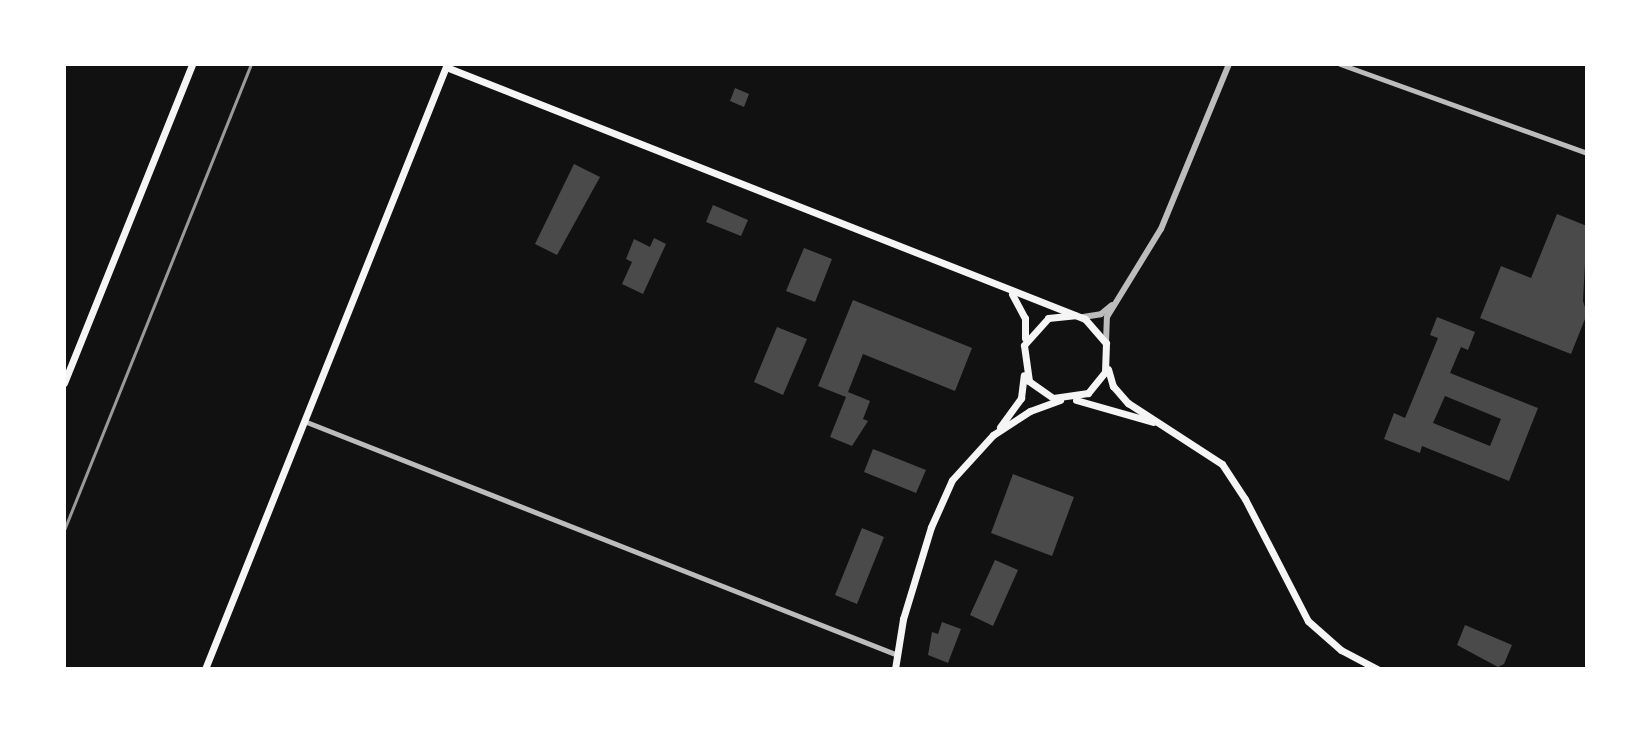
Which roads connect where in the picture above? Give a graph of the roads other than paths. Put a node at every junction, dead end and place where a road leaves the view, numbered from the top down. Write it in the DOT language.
graph roads {
  1 [pos="192,64"];
  2 [pos="1229,64"];
  3 [pos="1340,64"];
  4 [pos="446,65"];
  5 [pos="1587,153"];
  6 [pos="1011,292"];
  7 [pos="1119,296"];
  8 [pos="1075,315"];
  9 [pos="1106,343"];
  10 [pos="1024,345"];
  11 [pos="1023,362"];
  12 [pos="1108,363"];
  13 [pos="64,383"];
  14 [pos="1066,400"];
  15 [pos="304,421"];
  16 [pos="1165,426"];
  17 [pos="993,435"];
  18 [pos="895,654"];
  19 [pos="205,669"];
  20 [pos="895,669"];
  21 [pos="1377,669"];
  1 -- 13 [label="main road"];
  2 -- 7 [label="street"];
  3 -- 5 [label="street"];
  4 -- 6 [label="main road"];
  4 -- 15 [label="main road"];
  6 -- 8 [label="main road"];
  6 -- 10 [label="main road"];
  7 -- 8 [label="street"];
  7 -- 9 [label="street"];
  8 -- 9 [label="main road"];
  8 -- 10 [label="main road"];
  9 -- 12 [label="main road"];
  10 -- 11 [label="main road"];
  11 -- 14 [label="main road"];
  11 -- 17 [label="main road"];
  12 -- 14 [label="main road"];
  12 -- 16 [label="main road"];
  14 -- 16 [label="main road"];
  14 -- 17 [label="main road"];
  15 -- 18 [label="street"];
  15 -- 19 [label="main road"];
  16 -- 21 [label="main road"];
  17 -- 18 [label="main road"];
  18 -- 20 [label="main road"];
}
